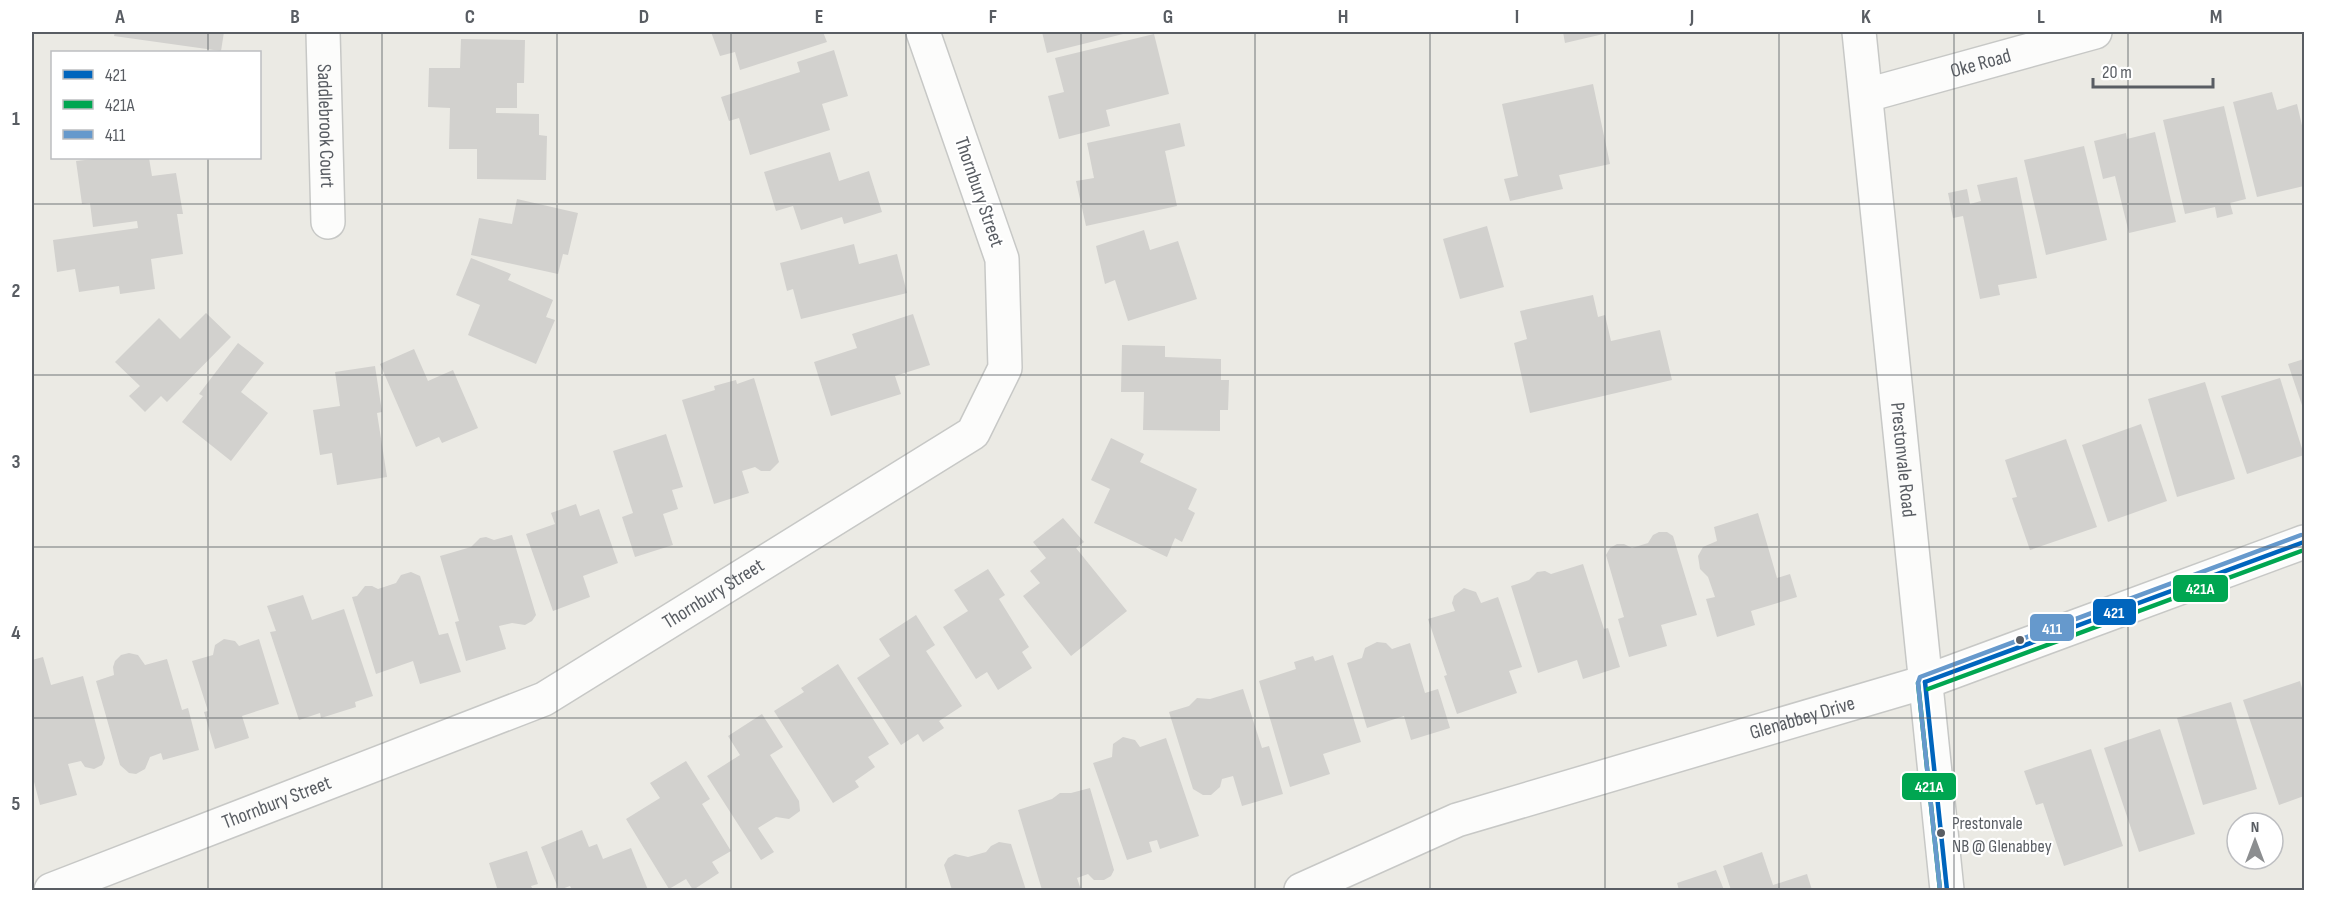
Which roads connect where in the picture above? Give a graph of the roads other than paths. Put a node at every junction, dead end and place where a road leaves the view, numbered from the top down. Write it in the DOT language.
graph roads {
  1 [pos="323,32"];
  2 [pos="923,32"];
  3 [pos="1859,32"];
  4 [pos="2095,32"];
  5 [pos="1867,95"];
  6 [pos="328,222"];
  7 [pos="2304,542"];
  8 [pos="1925,682"];
  9 [pos="51,891"];
  10 [pos="1301,891"];
  11 [pos="1947,891"];
  1 -- 6 [label="street, Saddlebrook Court"];
  2 -- 9 [label="street, Thornbury Street"];
  3 -- 5 [label="street, Prestonvale Road"];
  4 -- 5 [label="street, Oke Road"];
  5 -- 8 [label="street, Prestonvale Road"];
  7 -- 8 [label="street, Glenabbey Drive"];
  8 -- 10 [label="street, Glenabbey Drive"];
  8 -- 11 [label="street, Prestonvale Road"];
}
